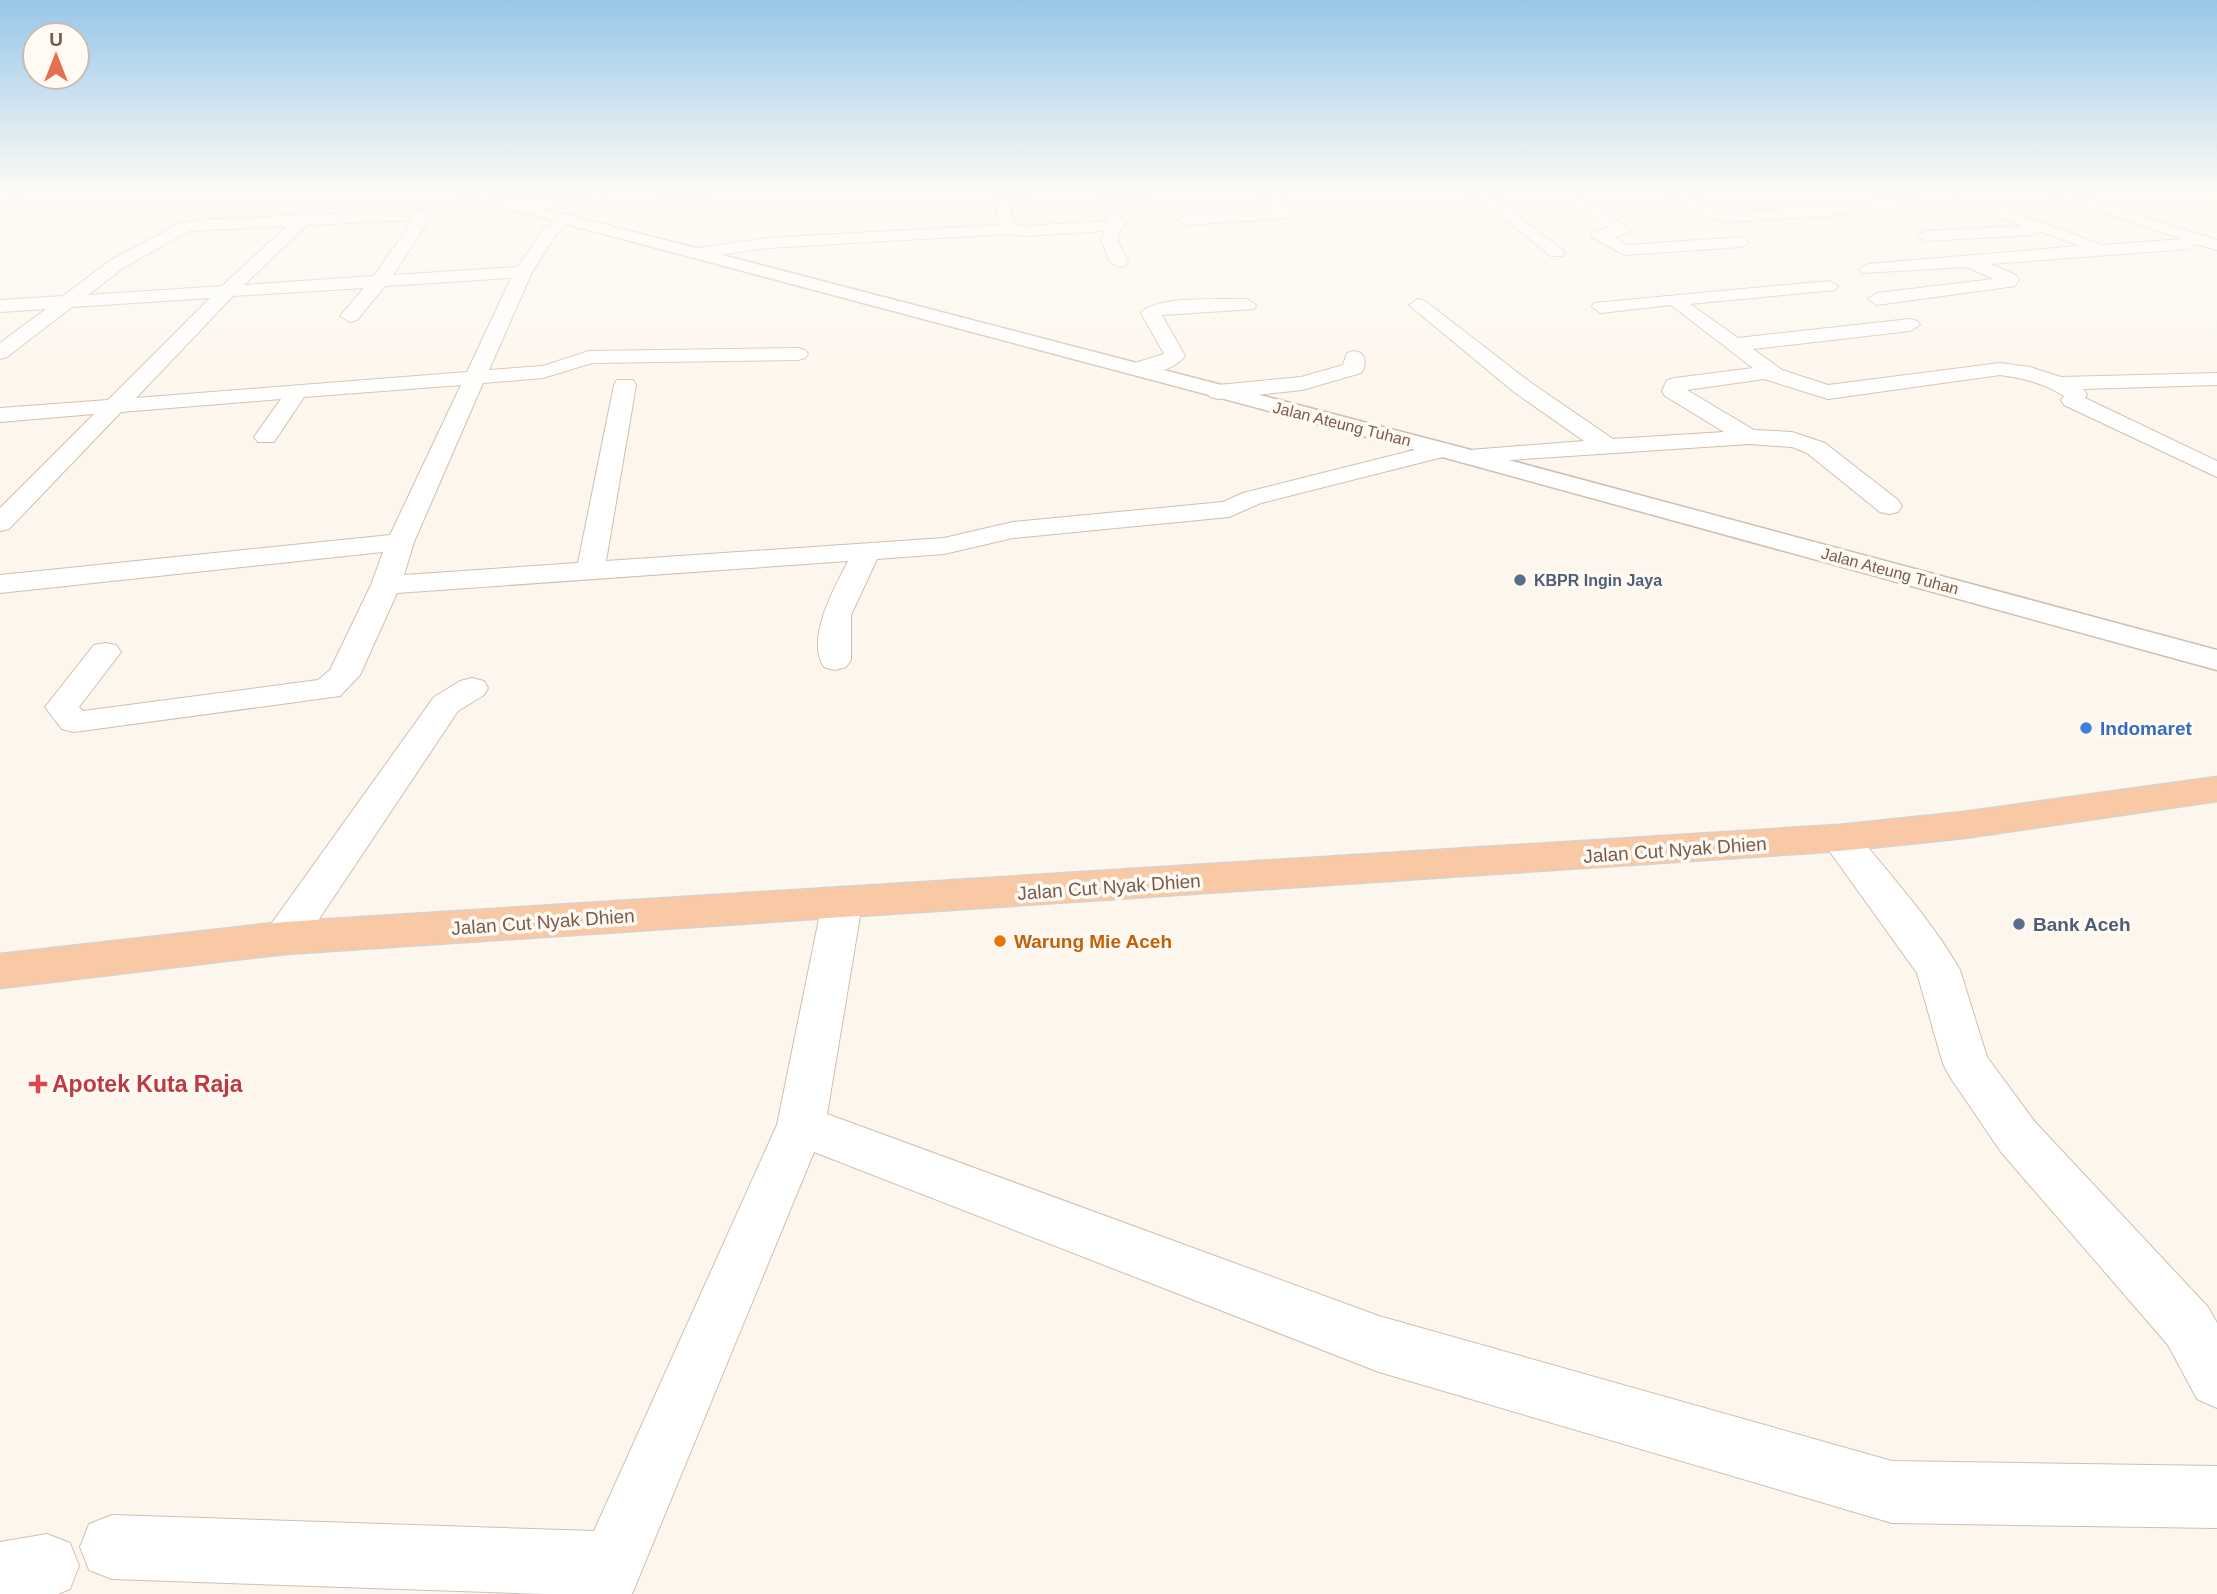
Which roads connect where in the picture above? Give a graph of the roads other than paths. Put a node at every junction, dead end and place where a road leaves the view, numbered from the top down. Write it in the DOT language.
graph roads {
  1 [pos="113,267"];
  2 [pos="251,267"];
  3 [pos="389,267"];
  4 [pos="526,267"];
  5 [pos="752,267"];
  6 [pos="1900,267"];
  7 [pos="1981,267"];
  8 [pos="1868,270"];
  9 [pos="523,272"];
  10 [pos="1743,278"];
  11 [pos="379,282"];
  12 [pos="1829,286"];
  13 [pos="1767,290"];
  14 [pos="228,291"];
  15 [pos="1679,299"];
  16 [pos="1878,299"];
  17 [pos="67,302"];
  18 [pos="1247,305"];
  19 [pos="0,306"];
  20 [pos="1418,306"];
  21 [pos="1601,307"];
  22 [pos="350,316"];
  23 [pos="1910,325"];
  24 [pos="1734,345"];
  25 [pos="0,352"];
  26 [pos="799,354"];
  27 [pos="1354,357"];
  28 [pos="1135,369"];
  29 [pos="1774,374"];
  30 [pos="473,378"];
  31 [pos="2217,379"];
  32 [pos="2062,383"];
  33 [pos="625,385"];
  34 [pos="297,392"];
  35 [pos="1218,393"];
  36 [pos="116,406"];
  37 [pos="0,415"];
  38 [pos="266,437"];
  39 [pos="1749,437"];
  40 [pos="1610,448"];
  41 [pos="1454,453"];
  42 [pos="2217,470"];
  43 [pos="1889,506"];
  44 [pos="0,523"];
  45 [pos="400,542"];
  46 [pos="866,552"];
  47 [pos="590,572"];
  48 [pos="0,584"];
  49 [pos="386,584"];
  50 [pos="105,652"];
  51 [pos="835,660"];
  52 [pos="2217,660"];
  53 [pos="472,688"];
  54 [pos="2217,789"];
  55 [pos="1839,838"];
  56 [pos="842,904"];
  57 [pos="284,938"];
  58 [pos="0,971"];
  59 [pos="801,1125"];
  60 [pos="2203,1328"];
  61 [pos="2217,1379"];
  62 [pos="2217,1497"];
  63 [pos="112,1547"];
  64 [pos="605,1579"];
  1 -- 17 [label="street"];
  2 -- 14 [label="street"];
  3 -- 11 [label="street"];
  4 -- 9 [label="street"];
  5 -- 28 [label="street, Jalan Ateung Tuhan"];
  6 -- 8 [label="street"];
  7 -- 16 [label="street"];
  9 -- 11 [label="street"];
  9 -- 30 [label="street"];
  10 -- 13 [label="street"];
  11 -- 14 [label="street"];
  11 -- 22 [label="street"];
  12 -- 13 [label="street"];
  13 -- 15 [label="street"];
  14 -- 17 [label="street"];
  14 -- 36 [label="street"];
  15 -- 21 [label="street"];
  15 -- 24 [label="street"];
  17 -- 19 [label="street"];
  17 -- 25 [label="street"];
  18 -- 28 [label="street"];
  20 -- 40 [label="street"];
  23 -- 24 [label="street"];
  24 -- 29 [label="street"];
  26 -- 30 [label="street"];
  27 -- 35 [label="street"];
  28 -- 35 [label="street, Jalan Ateung Tuhan"];
  29 -- 32 [label="street"];
  29 -- 39 [label="street"];
  30 -- 34 [label="street"];
  30 -- 45 [label="street"];
  31 -- 32 [label="street"];
  32 -- 42 [label="street"];
  33 -- 47 [label="street"];
  34 -- 36 [label="street"];
  34 -- 38 [label="street"];
  35 -- 41 [label="street, Jalan Ateung Tuhan"];
  36 -- 37 [label="street"];
  36 -- 44 [label="street"];
  39 -- 40 [label="street"];
  39 -- 43 [label="street"];
  40 -- 41 [label="street"];
  41 -- 46 [label="street"];
  41 -- 52 [label="street, Jalan Ateung Tuhan"];
  45 -- 48 [label="street"];
  45 -- 49 [label="street"];
  46 -- 47 [label="street"];
  46 -- 51 [label="street"];
  47 -- 49 [label="street"];
  49 -- 50 [label="street"];
  53 -- 57 [label="street"];
  54 -- 55 [label="highway, Jalan Cut Nyak Dhien"];
  55 -- 56 [label="highway, Jalan Cut Nyak Dhien"];
  55 -- 60 [label="street"];
  56 -- 57 [label="highway, Jalan Cut Nyak Dhien"];
  56 -- 59 [label="street"];
  57 -- 58 [label="highway, Jalan Cut Nyak Dhien"];
  59 -- 62 [label="street"];
  59 -- 64 [label="street"];
  60 -- 61 [label="street"];
  63 -- 64 [label="street"];
}
